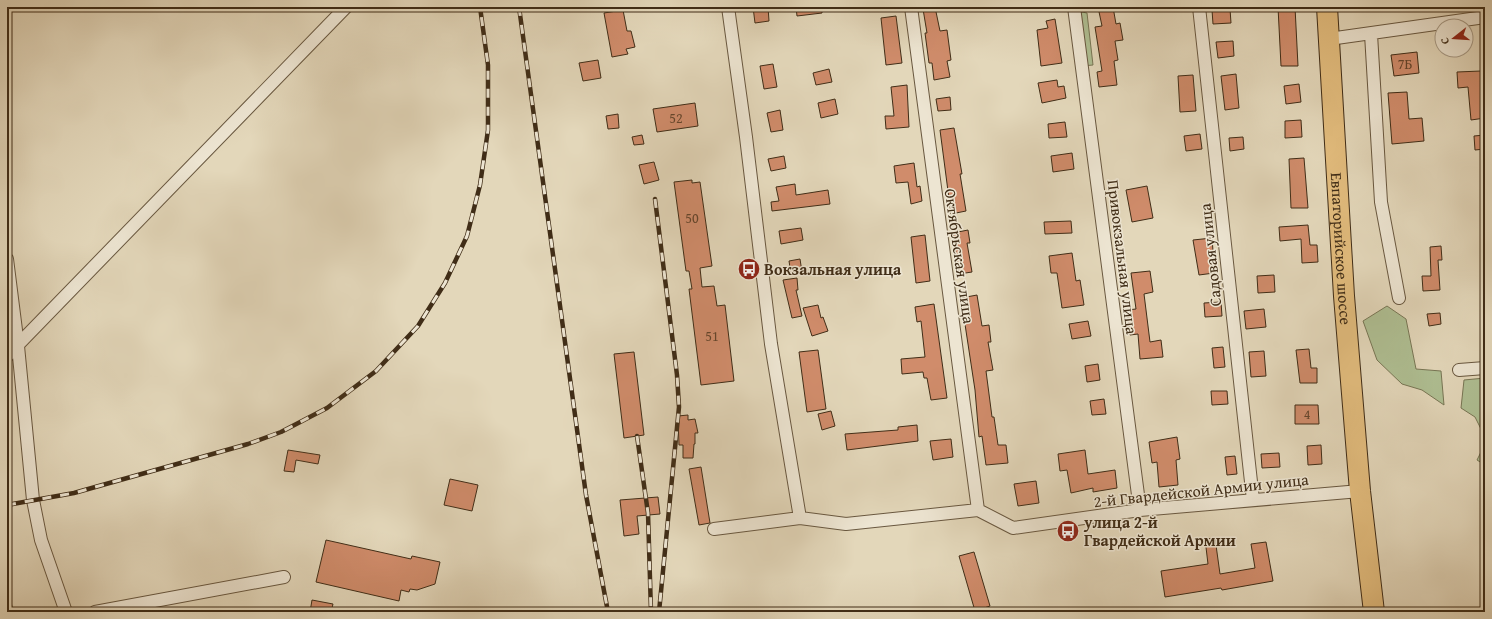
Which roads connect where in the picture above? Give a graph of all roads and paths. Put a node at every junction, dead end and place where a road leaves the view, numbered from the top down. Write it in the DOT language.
graph roads {
  1 [pos="346,7"];
  2 [pos="728,7"];
  3 [pos="911,7"];
  4 [pos="1074,7"];
  5 [pos="1199,7"];
  6 [pos="1327,7"];
  7 [pos="1485,18"];
  8 [pos="1371,34"];
  9 [pos="1329,39"];
  10 [pos="7,259"];
  11 [pos="1399,298"];
  12 [pos="18,346"];
  13 [pos="7,356"];
  14 [pos="1485,368"];
  15 [pos="1459,370"];
  16 [pos="1360,491"];
  17 [pos="1253,500"];
  18 [pos="978,510"];
  19 [pos="1140,510"];
  20 [pos="800,518"];
  21 [pos="714,529"];
  22 [pos="284,577"];
  23 [pos="66,612"];
  24 [pos="95,612"];
  25 [pos="1374,612"];
  1 -- 12 [label="street"];
  2 -- 20 [label="street"];
  3 -- 18 [label="street, Октябрьская улица"];
  4 -- 19 [label="street, Привокзальная улица"];
  5 -- 17 [label="street, Садовая улица"];
  6 -- 9 [label="main road, Евпаторийское шоссе"];
  7 -- 8 [label="street"];
  8 -- 9 [label="street"];
  8 -- 11 [label="street"];
  9 -- 16 [label="main road, Евпаторийское шоссе"];
  10 -- 12 [label="street"];
  12 -- 13 [label="street"];
  12 -- 23 [label="street"];
  14 -- 15 [label="street"];
  16 -- 17 [label="street, 2-й Гвардейской Армии улица"];
  16 -- 25 [label="main road, Евпаторийское шоссе"];
  17 -- 19 [label="street, 2-й Гвардейской Армии улица"];
  18 -- 19 [label="street, 2-й Гвардейской Армии улица"];
  18 -- 20 [label="street"];
  20 -- 21 [label="street"];
  22 -- 24 [label="street"];
}
